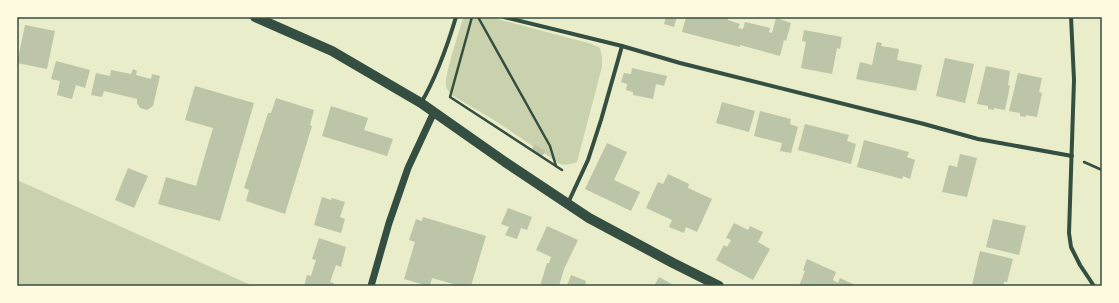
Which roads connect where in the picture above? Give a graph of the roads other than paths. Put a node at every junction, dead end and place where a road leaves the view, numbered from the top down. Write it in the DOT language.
graph roads {
  1 [pos="255,17"];
  2 [pos="456,17"];
  3 [pos="504,17"];
  4 [pos="1071,17"];
  5 [pos="622,46"];
  6 [pos="421,103"];
  7 [pos="434,112"];
  8 [pos="1072,156"];
  9 [pos="568,203"];
  10 [pos="371,286"];
  11 [pos="719,286"];
  12 [pos="1094,286"];
  1 -- 6 [label="main road"];
  2 -- 6 [label="street"];
  3 -- 5 [label="street"];
  4 -- 8 [label="street"];
  5 -- 8 [label="street"];
  5 -- 9 [label="street"];
  6 -- 7 [label="main road"];
  7 -- 9 [label="main road"];
  7 -- 10 [label="street"];
  8 -- 12 [label="street"];
  9 -- 11 [label="main road"];
}
